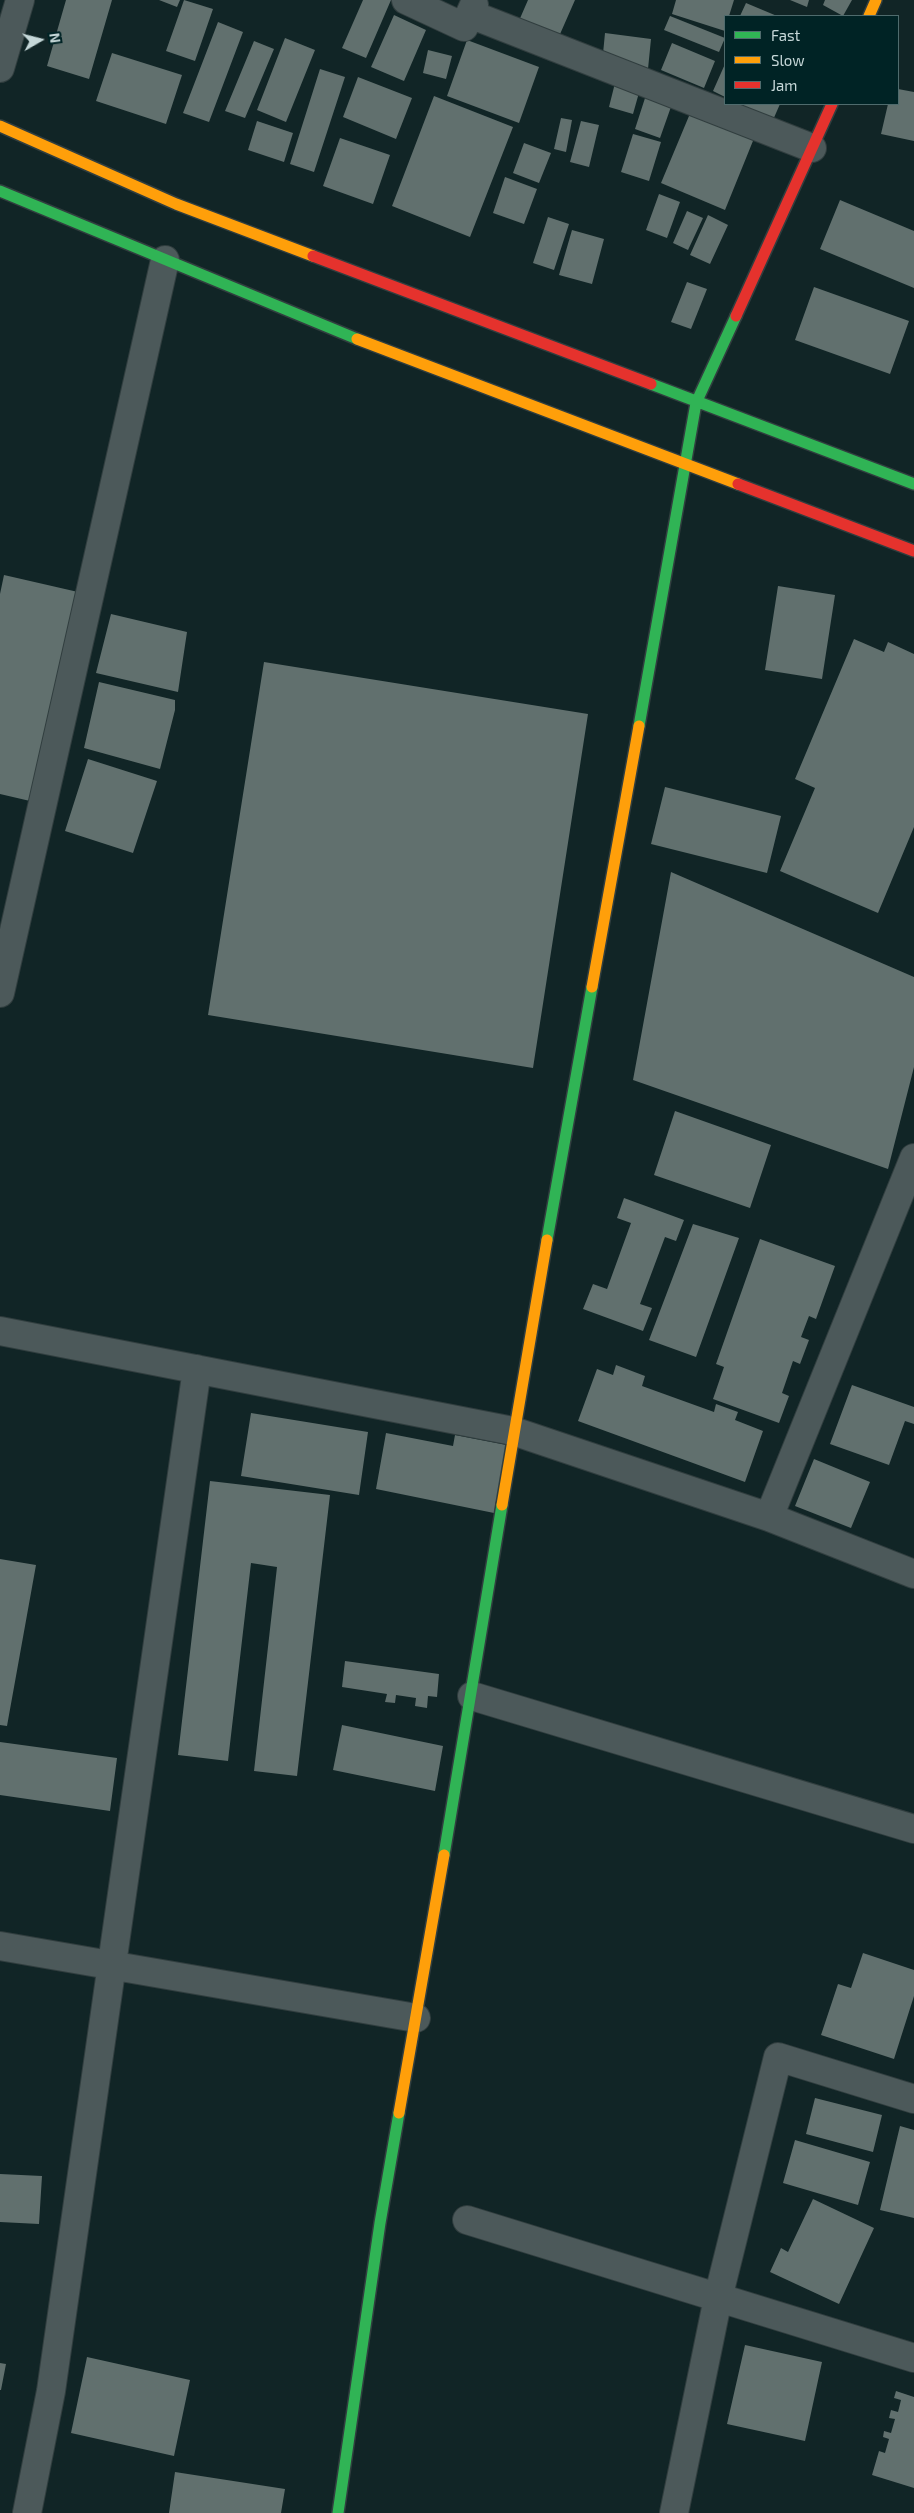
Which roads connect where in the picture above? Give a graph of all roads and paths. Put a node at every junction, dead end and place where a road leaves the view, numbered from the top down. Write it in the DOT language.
graph roads {
  1 [pos="20,0"];
  2 [pos="406,0"];
  3 [pos="876,0"];
  4 [pos="473,7"];
  5 [pos="869,15"];
  6 [pos="0,68"];
  7 [pos="832,105"];
  8 [pos="0,126"];
  9 [pos="812,148"];
  10 [pos="0,191"];
  11 [pos="165,260"];
  12 [pos="696,403"];
  13 [pos="685,463"];
  14 [pos="914,484"];
  15 [pos="914,551"];
  16 [pos="0,992"];
  17 [pos="914,1158"];
  18 [pos="0,1331"];
  19 [pos="197,1369"];
  20 [pos="513,1431"];
  21 [pos="769,1517"];
  22 [pos="914,1574"];
  23 [pos="472,1696"];
  24 [pos="914,1829"];
  25 [pos="0,1946"];
  26 [pos="110,1967"];
  27 [pos="416,2018"];
  28 [pos="914,2099"];
  29 [pos="467,2220"];
  30 [pos="718,2298"];
  31 [pos="914,2358"];
  32 [pos="27,2513"];
  33 [pos="338,2513"];
  34 [pos="674,2513"];
  1 -- 6 [label="street"];
  2 -- 4 [label="street"];
  3 -- 5 [label="street"];
  4 -- 9 [label="street"];
  7 -- 9 [label="street"];
  8 -- 12 [label="street"];
  9 -- 12 [label="street"];
  10 -- 11 [label="street"];
  11 -- 13 [label="street"];
  11 -- 16 [label="street"];
  12 -- 13 [label="street"];
  12 -- 14 [label="street"];
  13 -- 15 [label="street"];
  13 -- 20 [label="street"];
  17 -- 21 [label="street"];
  18 -- 19 [label="street"];
  19 -- 20 [label="street"];
  19 -- 26 [label="street"];
  20 -- 21 [label="street"];
  20 -- 23 [label="street"];
  21 -- 22 [label="street"];
  23 -- 24 [label="street"];
  23 -- 27 [label="street"];
  25 -- 26 [label="street"];
  26 -- 27 [label="street"];
  26 -- 32 [label="street"];
  27 -- 33 [label="street"];
  28 -- 30 [label="street"];
  29 -- 30 [label="street"];
  30 -- 31 [label="street"];
  30 -- 34 [label="street"];
}
